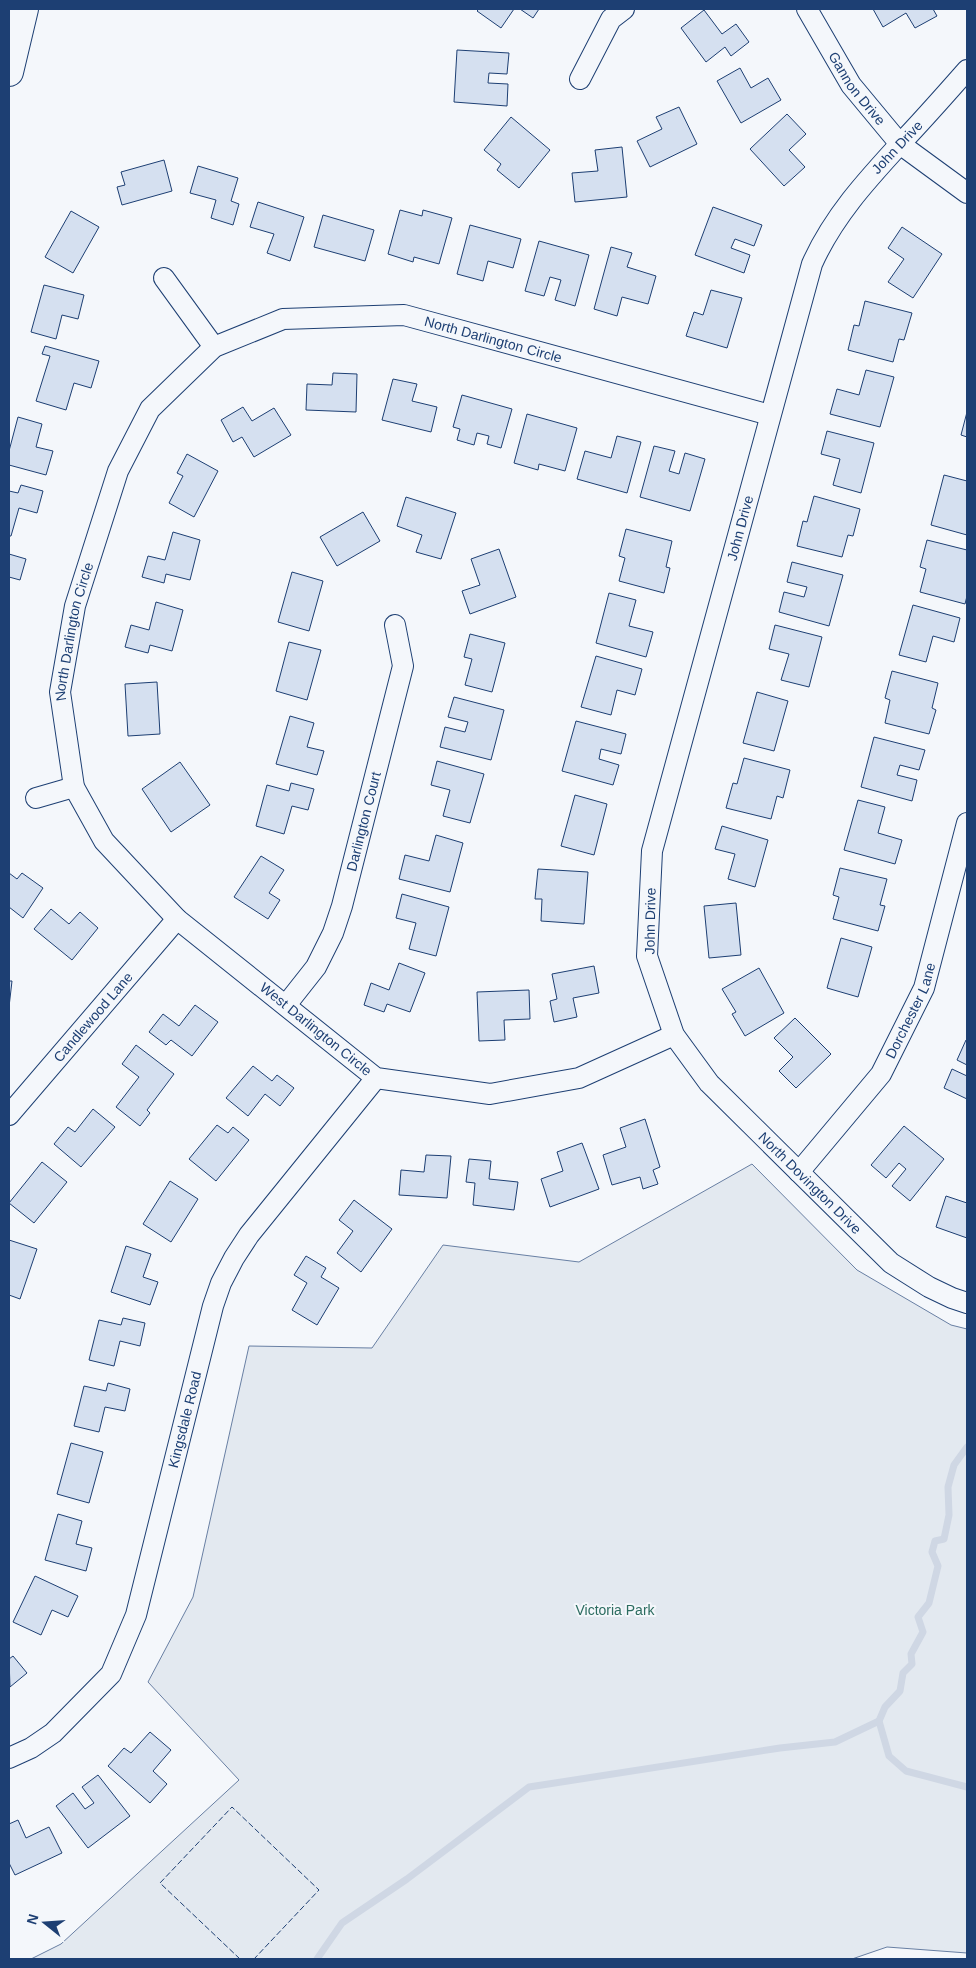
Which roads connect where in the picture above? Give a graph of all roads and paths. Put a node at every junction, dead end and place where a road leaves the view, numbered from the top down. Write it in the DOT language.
graph roads {
  1 [pos="24,9"];
  2 [pos="624,9"];
  3 [pos="807,9"];
  4 [pos="967,70"];
  5 [pos="9,72"];
  6 [pos="580,79"];
  7 [pos="900,144"];
  8 [pos="967,193"];
  9 [pos="164,278"];
  10 [pos="214,347"];
  11 [pos="770,415"];
  12 [pos="395,625"];
  13 [pos="74,786"];
  14 [pos="36,798"];
  15 [pos="967,823"];
  16 [pos="177,919"];
  17 [pos="286,1005"];
  18 [pos="674,1035"];
  19 [pos="376,1078"];
  20 [pos="9,1115"];
  21 [pos="799,1172"];
  22 [pos="967,1303"];
  23 [pos="9,1758"];
  1 -- 5 [label="main road"];
  2 -- 6 [label="street"];
  3 -- 7 [label="street, Gannon Drive"];
  4 -- 7 [label="street, John Drive"];
  7 -- 8 [label="street, Gannon Drive"];
  7 -- 11 [label="street, John Drive"];
  9 -- 10 [label="street"];
  10 -- 11 [label="street, North Darlington Circle"];
  10 -- 13 [label="street, North Darlington Circle"];
  11 -- 18 [label="street, John Drive"];
  12 -- 17 [label="street, Darlington Court"];
  13 -- 14 [label="street"];
  13 -- 16 [label="street, North Darlington Circle"];
  15 -- 21 [label="street, Dorchester Lane"];
  16 -- 17 [label="street, West Darlington Circle"];
  16 -- 20 [label="street, Candlewood Lane"];
  17 -- 19 [label="street, West Darlington Circle"];
  18 -- 19 [label="street, West Darlington Circle"];
  18 -- 21 [label="street, North Dovington Drive"];
  19 -- 23 [label="street, Kingsdale Road"];
  21 -- 22 [label="street, North Dovington Drive"];
}
